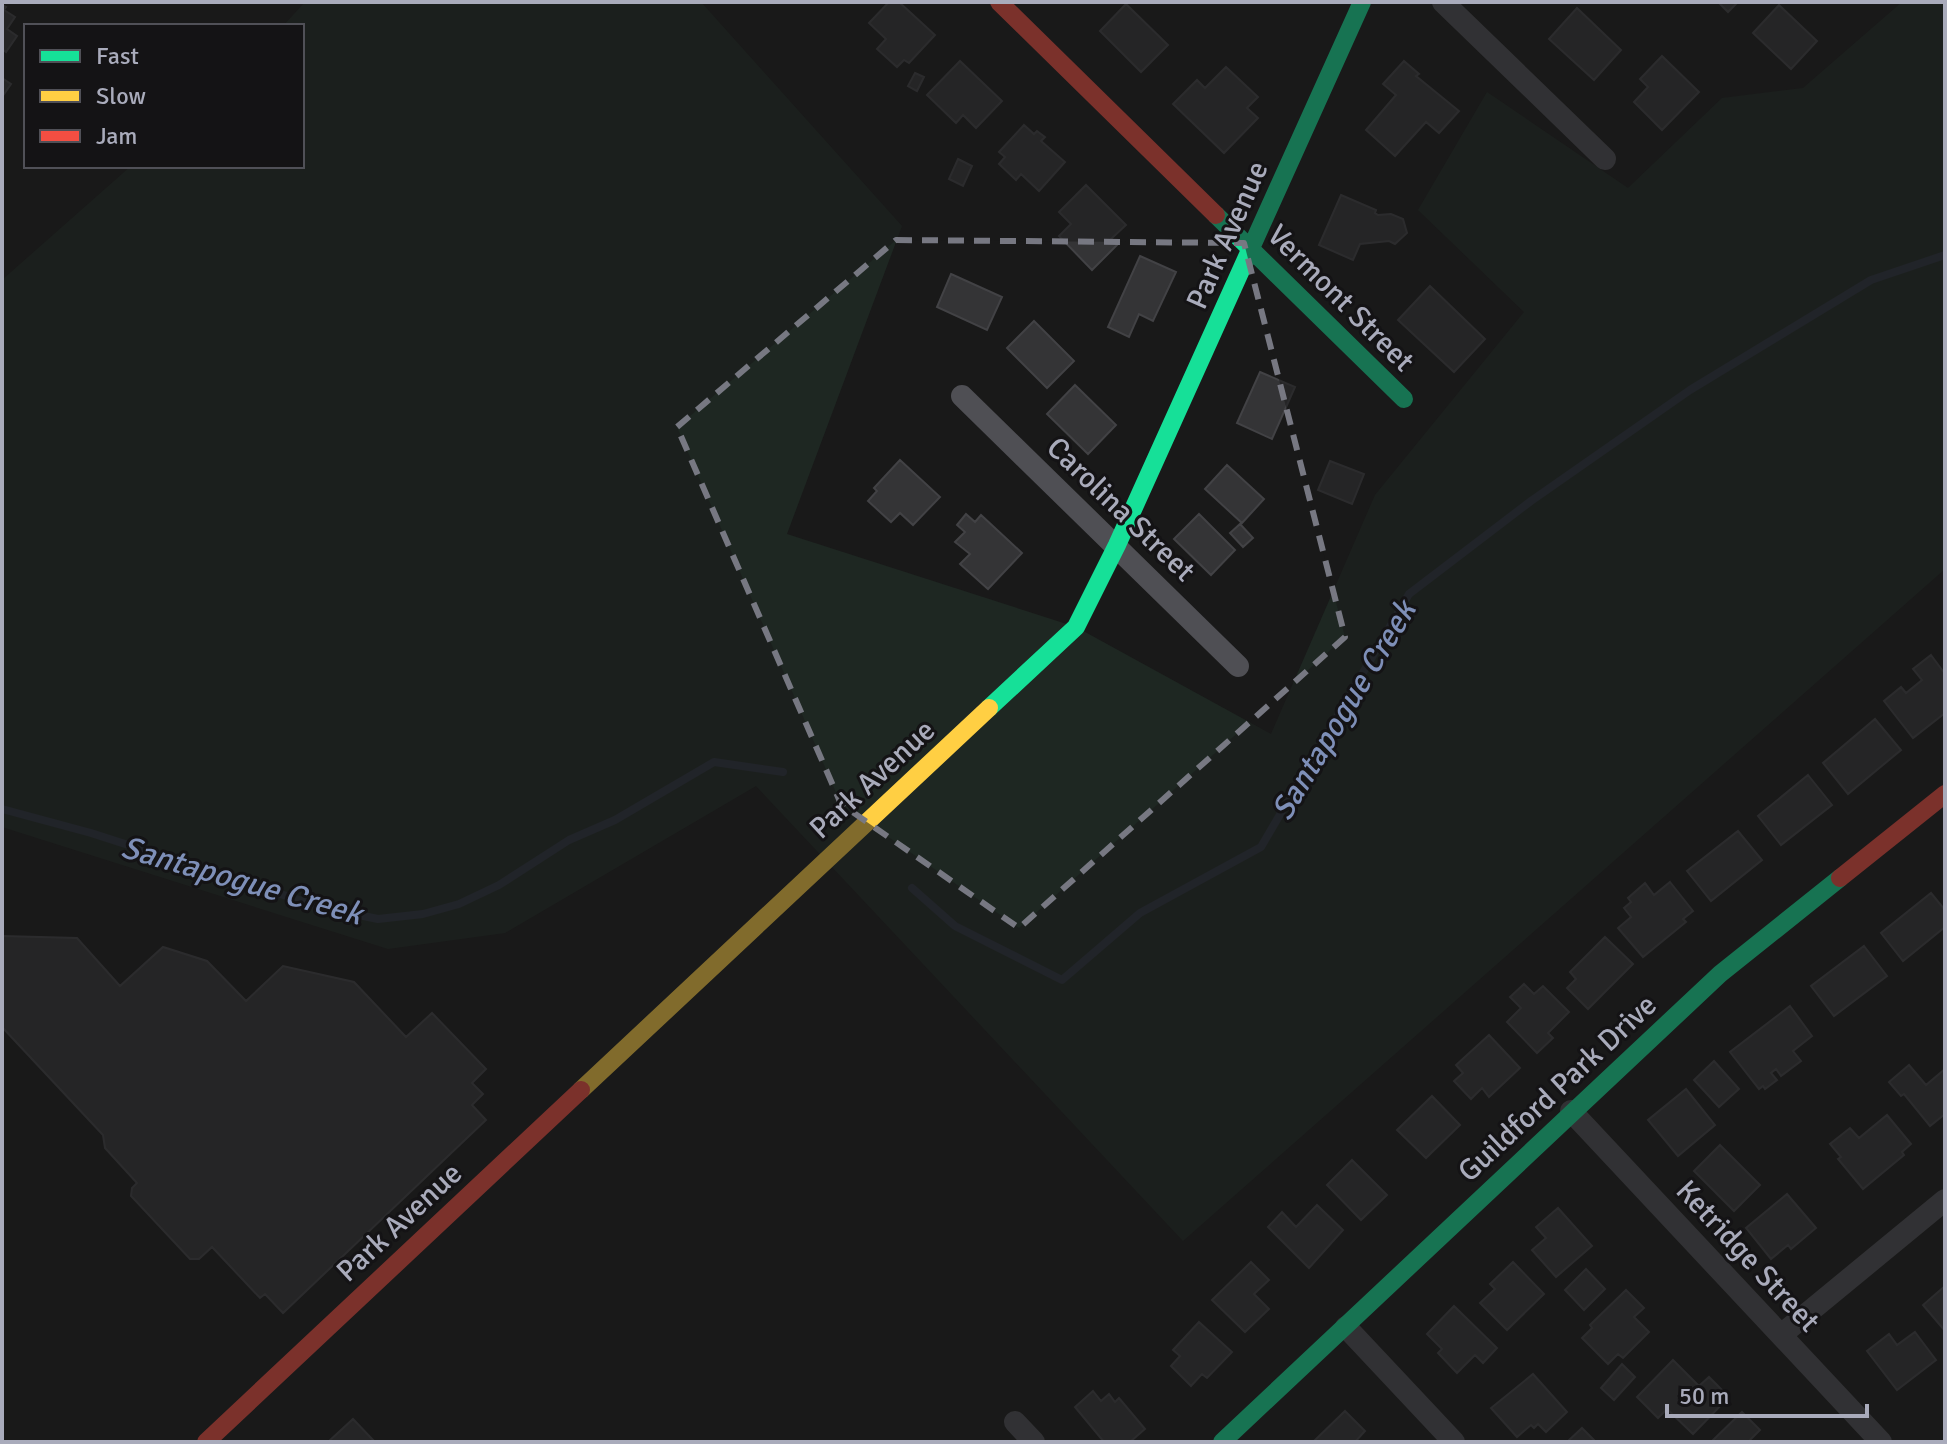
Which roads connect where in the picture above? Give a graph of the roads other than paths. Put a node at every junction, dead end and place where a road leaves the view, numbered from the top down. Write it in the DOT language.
graph roads {
  1 [pos="999,2"];
  2 [pos="1362,2"];
  3 [pos="1443,2"];
  4 [pos="1605,159"];
  5 [pos="1252,249"];
  6 [pos="962,396"];
  7 [pos="1404,399"];
  8 [pos="1117,545"];
  9 [pos="1238,666"];
  10 [pos="1945,794"];
  11 [pos="1571,1111"];
  12 [pos="1945,1200"];
  13 [pos="1346,1327"];
  14 [pos="1781,1335"];
  15 [pos="1015,1422"];
  16 [pos="206,1442"];
  17 [pos="1034,1442"];
  18 [pos="1222,1442"];
  19 [pos="1454,1442"];
  20 [pos="1881,1442"];
  1 -- 5 [label="street, Vermont Street"];
  2 -- 5 [label="street, Park Avenue"];
  3 -- 4 [label="street"];
  5 -- 7 [label="street, Vermont Street"];
  5 -- 8 [label="street, Park Avenue"];
  6 -- 8 [label="street, Carolina Street"];
  8 -- 9 [label="street, Carolina Street"];
  8 -- 16 [label="street, Park Avenue"];
  10 -- 11 [label="street, Guildford Park Drive"];
  11 -- 13 [label="street, Guildford Park Drive"];
  11 -- 14 [label="street, Ketridge Street"];
  12 -- 14 [label="street"];
  13 -- 18 [label="street, Guildford Park Drive"];
  13 -- 19 [label="street"];
  14 -- 20 [label="street, Ketridge Street"];
  15 -- 17 [label="street"];
}
